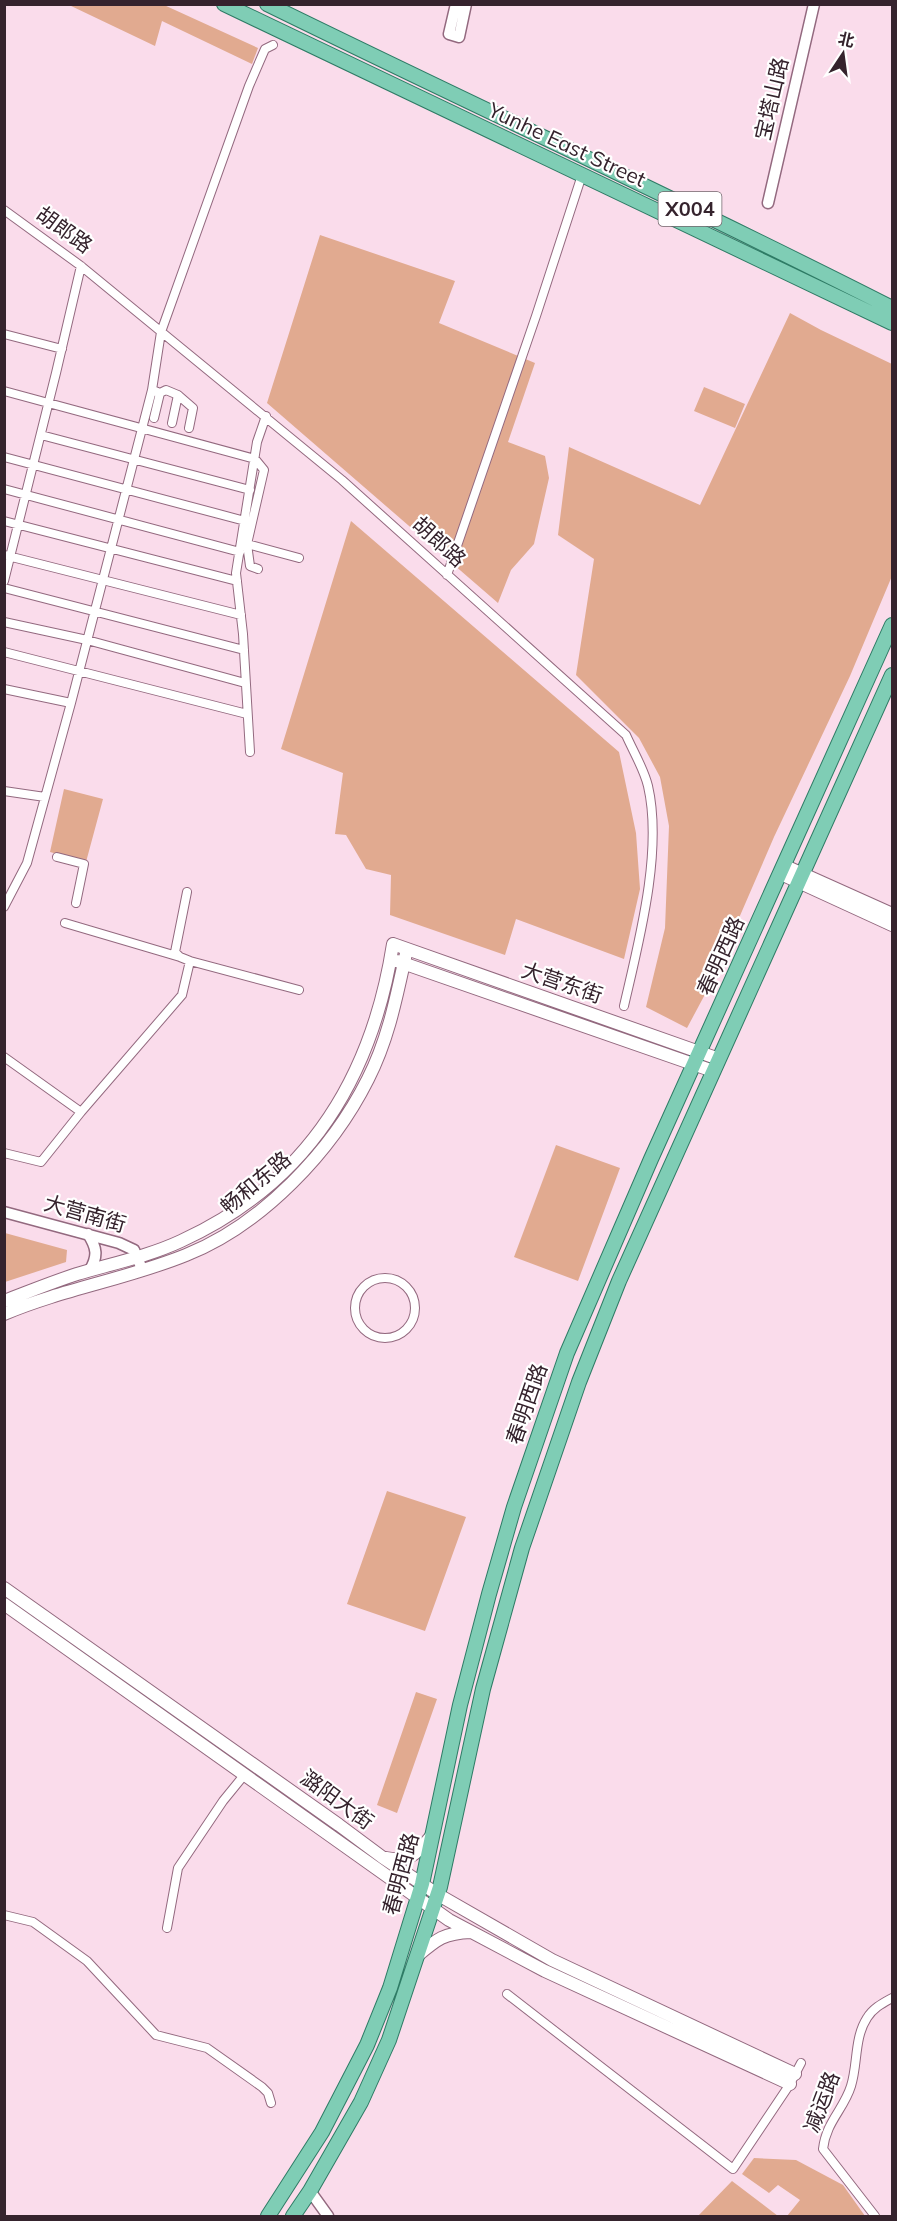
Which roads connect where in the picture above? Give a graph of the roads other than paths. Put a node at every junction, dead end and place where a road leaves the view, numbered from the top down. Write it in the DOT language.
graph roads {
  1 [pos="224,4"];
  2 [pos="267,4"];
  3 [pos="456,4"];
  4 [pos="466,4"];
  5 [pos="814,4"];
  6 [pos="273,45"];
  7 [pos="582,175"];
  8 [pos="768,203"];
  9 [pos="4,210"];
  10 [pos="81,266"];
  11 [pos="892,308"];
  12 [pos="892,323"];
  13 [pos="161,332"];
  14 [pos="4,334"];
  15 [pos="62,349"];
  16 [pos="4,391"];
  17 [pos="156,392"];
  18 [pos="178,395"];
  19 [pos="49,403"];
  20 [pos="266,416"];
  21 [pos="154,418"];
  22 [pos="172,423"];
  23 [pos="142,427"];
  24 [pos="189,428"];
  25 [pos="41,435"];
  26 [pos="4,457"];
  27 [pos="255,459"];
  28 [pos="134,460"];
  29 [pos="34,465"];
  30 [pos="4,489"];
  31 [pos="126,489"];
  32 [pos="250,490"];
  33 [pos="26,495"];
  34 [pos="118,520"];
  35 [pos="4,521"];
  36 [pos="245,521"];
  37 [pos="19,525"];
  38 [pos="247,544"];
  39 [pos="111,549"];
  40 [pos="240,552"];
  41 [pos="8,556"];
  42 [pos="299,558"];
  43 [pos="258,569"];
  44 [pos="447,575"];
  45 [pos="103,580"];
  46 [pos="4,581"];
  47 [pos="237,581"];
  48 [pos="4,588"];
  49 [pos="94,612"];
  50 [pos="241,615"];
  51 [pos="4,622"];
  52 [pos="892,625"];
  53 [pos="87,640"];
  54 [pos="244,650"];
  55 [pos="4,652"];
  56 [pos="79,672"];
  57 [pos="892,675"];
  58 [pos="245,683"];
  59 [pos="4,689"];
  60 [pos="71,704"];
  61 [pos="247,714"];
  62 [pos="250,752"];
  63 [pos="4,791"];
  64 [pos="45,798"];
  65 [pos="57,857"];
  66 [pos="783,870"];
  67 [pos="801,878"];
  68 [pos="187,892"];
  69 [pos="76,903"];
  70 [pos="4,907"];
  71 [pos="892,915"];
  72 [pos="65,923"];
  73 [pos="892,925"];
  74 [pos="393,944"];
  75 [pos="407,949"];
  76 [pos="180,957"];
  77 [pos="391,959"];
  78 [pos="190,961"];
  79 [pos="404,963"];
  80 [pos="299,990"];
  81 [pos="624,1006"];
  82 [pos="4,1058"];
  83 [pos="698,1059"];
  84 [pos="716,1065"];
  85 [pos="81,1112"];
  86 [pos="4,1153"];
  87 [pos="4,1212"];
  88 [pos="88,1234"];
  89 [pos="138,1256"];
  90 [pos="142,1269"];
  91 [pos="90,1270"];
  92 [pos="402,1283"];
  93 [pos="4,1301"];
  94 [pos="4,1314"];
  95 [pos="4,1588"];
  96 [pos="4,1604"];
  97 [pos="245,1774"];
  98 [pos="436,1818"];
  99 [pos="433,1833"];
  100 [pos="448,1856"];
  101 [pos="382,1857"];
  102 [pos="420,1890"];
  103 [pos="436,1901"];
  104 [pos="4,1914"];
  105 [pos="167,1928"];
  106 [pos="472,1932"];
  107 [pos="417,1956"];
  108 [pos="507,1994"];
  109 [pos="892,1998"];
  110 [pos="795,2074"];
  111 [pos="272,2103"];
  112 [pos="310,2191"];
  113 [pos="268,2217"];
  114 [pos="293,2217"];
  115 [pos="328,2217"];
  116 [pos="875,2217"];
  1 -- 7 [label="main road, Yunhe East Street / X004"];
  2 -- 11 [label="main road, Yunhe East Street / X004"];
  3 -- 4 [label="street"];
  5 -- 8 [label="street, 宝塔山路"];
  6 -- 13 [label="street"];
  7 -- 12 [label="main road, Yunhe East Street / X004"];
  7 -- 44 [label="street"];
  9 -- 10 [label="street, 胡郎路"];
  10 -- 13 [label="street, 胡郎路"];
  10 -- 15 [label="street"];
  13 -- 17 [label="street"];
  13 -- 20 [label="street, 胡郎路"];
  14 -- 15 [label="street"];
  15 -- 19 [label="street"];
  16 -- 19 [label="street"];
  17 -- 18 [label="street"];
  17 -- 21 [label="street"];
  17 -- 23 [label="street"];
  18 -- 22 [label="street"];
  18 -- 24 [label="street"];
  19 -- 23 [label="street"];
  19 -- 25 [label="street"];
  20 -- 27 [label="street"];
  20 -- 44 [label="street, 胡郎路"];
  23 -- 27 [label="street"];
  23 -- 28 [label="street"];
  25 -- 28 [label="street"];
  25 -- 29 [label="street"];
  26 -- 29 [label="street"];
  27 -- 32 [label="street"];
  27 -- 38 [label="street"];
  28 -- 31 [label="street"];
  28 -- 32 [label="street"];
  29 -- 31 [label="street"];
  29 -- 33 [label="street"];
  30 -- 33 [label="street"];
  31 -- 34 [label="street"];
  31 -- 36 [label="street"];
  32 -- 36 [label="street"];
  33 -- 34 [label="street"];
  33 -- 37 [label="street"];
  34 -- 39 [label="street"];
  34 -- 40 [label="street"];
  35 -- 37 [label="street"];
  36 -- 40 [label="street"];
  37 -- 39 [label="street"];
  37 -- 41 [label="street"];
  38 -- 42 [label="street"];
  38 -- 43 [label="street"];
  39 -- 45 [label="street"];
  39 -- 47 [label="street"];
  40 -- 47 [label="street"];
  41 -- 45 [label="street"];
  41 -- 46 [label="street"];
  44 -- 81 [label="street, 胡郎路"];
  45 -- 49 [label="street"];
  45 -- 50 [label="street"];
  47 -- 50 [label="street"];
  48 -- 49 [label="street"];
  49 -- 53 [label="street"];
  49 -- 54 [label="street"];
  50 -- 54 [label="street"];
  51 -- 53 [label="street"];
  52 -- 66 [label="main road, 春明西路"];
  53 -- 56 [label="street"];
  53 -- 58 [label="street"];
  54 -- 58 [label="street"];
  55 -- 56 [label="street"];
  56 -- 60 [label="street"];
  56 -- 61 [label="street"];
  57 -- 67 [label="main road, 春明西路"];
  58 -- 61 [label="street"];
  59 -- 60 [label="street"];
  60 -- 64 [label="street"];
  61 -- 62 [label="street"];
  63 -- 64 [label="street"];
  64 -- 70 [label="street"];
  65 -- 69 [label="street"];
  66 -- 67 [label="main road"];
  66 -- 83 [label="main road, 春明西路"];
  67 -- 71 [label="main road"];
  67 -- 73 [label="main road"];
  67 -- 84 [label="main road, 春明西路"];
  68 -- 76 [label="street"];
  72 -- 76 [label="street"];
  74 -- 75 [label="main road, 大营东街"];
  74 -- 77 [label="main road, 畅和东路"];
  75 -- 79 [label="main road, 畅和东路"];
  75 -- 83 [label="main road, 大营东街"];
  76 -- 78 [label="street"];
  77 -- 79 [label="main road, 大营东街"];
  77 -- 89 [label="main road, 畅和东路"];
  78 -- 80 [label="street"];
  78 -- 85 [label="street"];
  79 -- 83 [label="main road, 大营东街"];
  79 -- 90 [label="main road, 畅和东路"];
  82 -- 85 [label="street"];
  83 -- 84 [label="main road, 大营东街"];
  83 -- 98 [label="main road, 春明西路"];
  84 -- 100 [label="main road, 春明西路"];
  85 -- 86 [label="street"];
  87 -- 88 [label="street, 大营南街"];
  88 -- 89 [label="street, 大营南街"];
  88 -- 91 [label="street"];
  89 -- 90 [label="street, 大营南街"];
  89 -- 91 [label="main road, 畅和东路"];
  90 -- 94 [label="main road, 畅和东路"];
  91 -- 93 [label="main road, 畅和东路"];
  92 -- 92 [label="street"];
  95 -- 101 [label="main road, 潞阳大街"];
  96 -- 97 [label="main road, 潞阳大街"];
  97 -- 102 [label="main road, 潞阳大街"];
  97 -- 105 [label="street"];
  98 -- 99 [label="main road, 春明西路"];
  98 -- 100 [label="main road"];
  99 -- 101 [label="main road"];
  99 -- 102 [label="main road, 春明西路"];
  100 -- 103 [label="main road, 春明西路"];
  101 -- 102 [label="main road, 潞阳大街"];
  102 -- 103 [label="main road, 潞阳大街"];
  102 -- 113 [label="main road, 春明西路"];
  103 -- 106 [label="main road, 潞阳大街"];
  103 -- 107 [label="main road, 春明西路"];
  103 -- 110 [label="main road, 潞阳大街"];
  104 -- 111 [label="street"];
  106 -- 107 [label="main road"];
  106 -- 110 [label="main road, 潞阳大街"];
  107 -- 112 [label="main road, 春明西路"];
  108 -- 110 [label="street"];
  109 -- 116 [label="street, 减运路"];
  112 -- 114 [label="main road, 春明西路"];
  112 -- 115 [label="street"];
}
